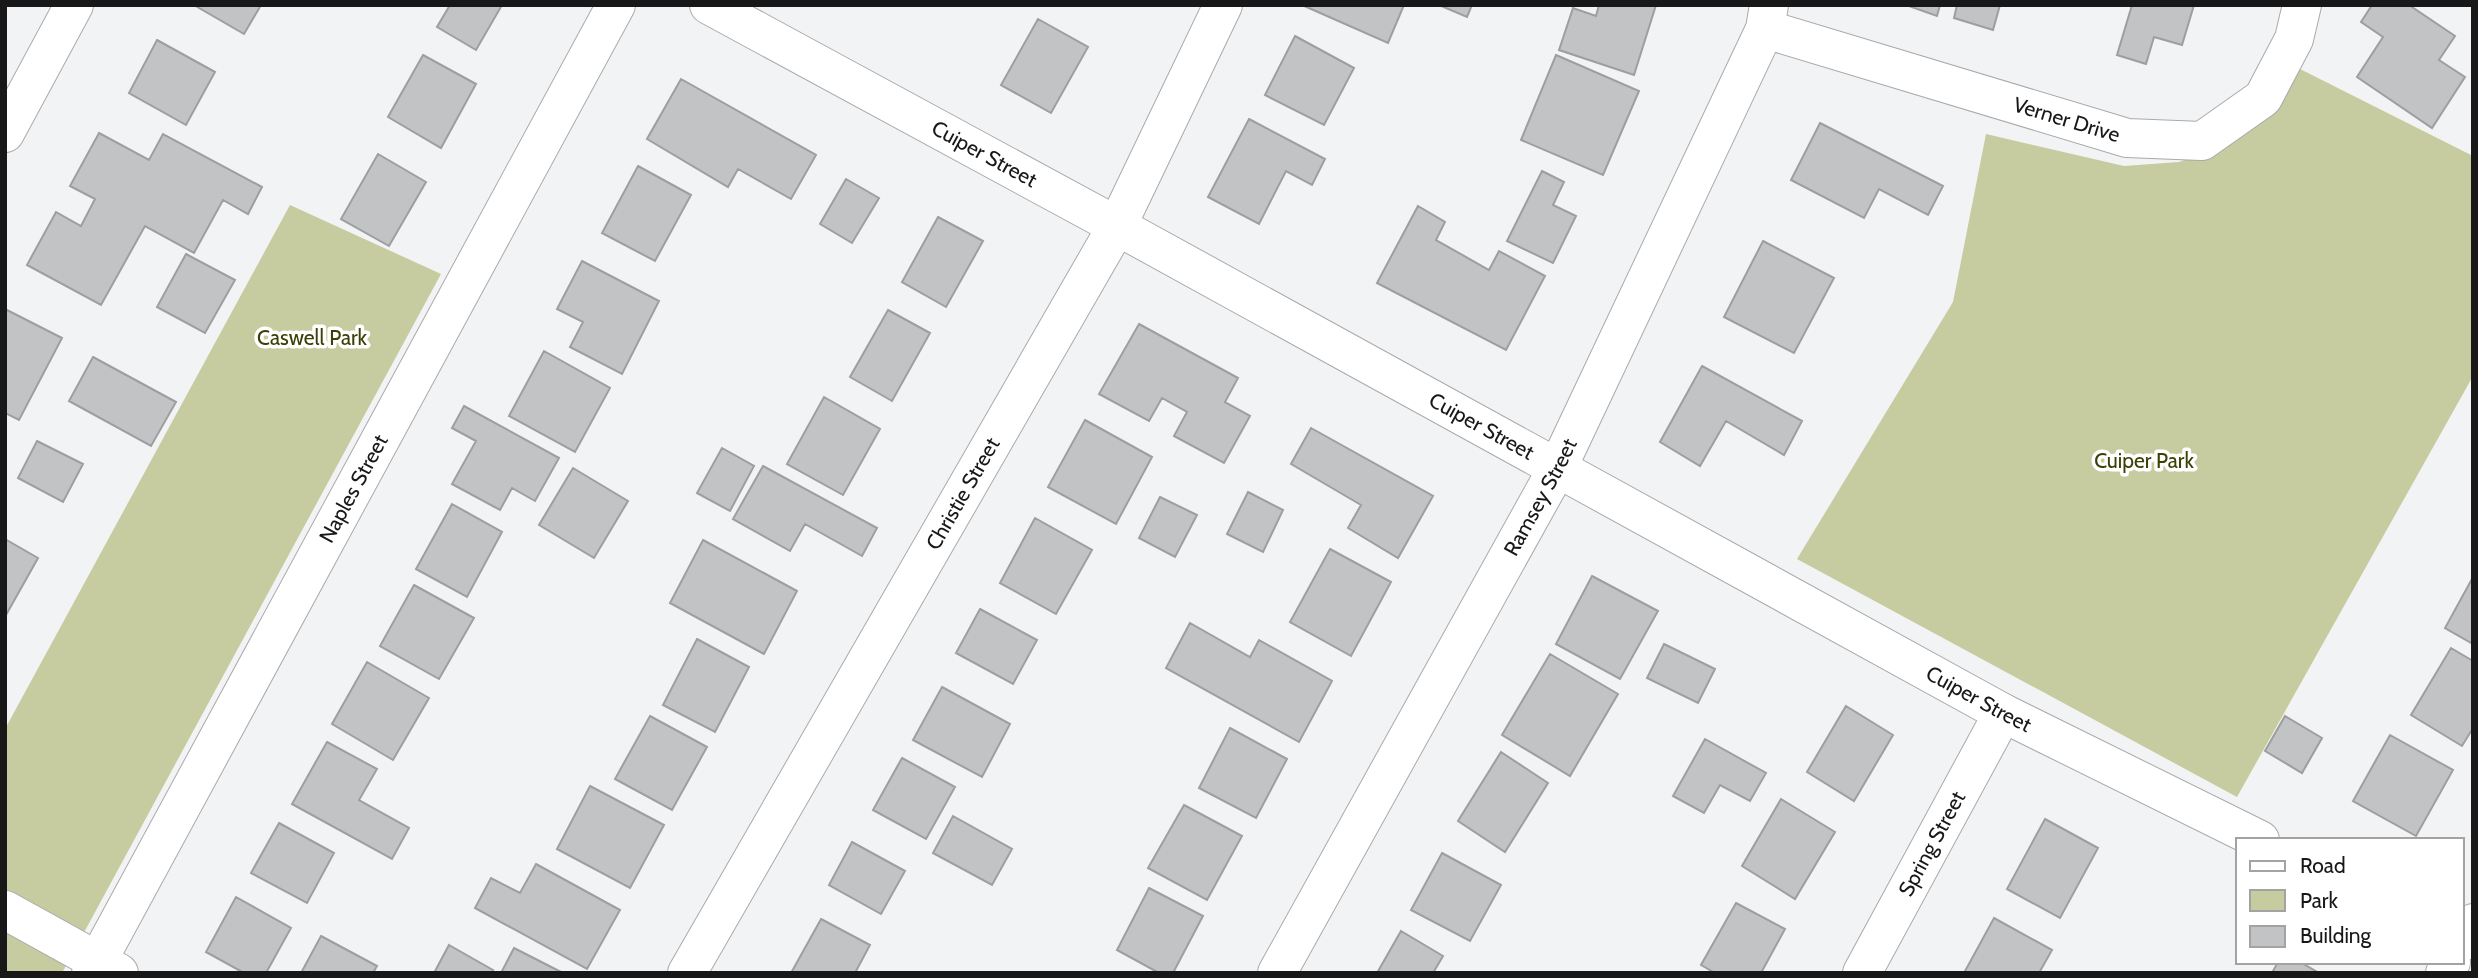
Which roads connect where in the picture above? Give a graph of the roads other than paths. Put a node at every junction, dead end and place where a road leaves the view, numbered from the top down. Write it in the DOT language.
graph roads {
  1 [pos="74,5"];
  2 [pos="616,5"];
  3 [pos="709,5"];
  4 [pos="1223,5"];
  5 [pos="2302,5"];
  6 [pos="1767,17"];
  7 [pos="5,133"];
  8 [pos="1117,226"];
  9 [pos="1558,467"];
  10 [pos="2003,713"];
  11 [pos="2256,838"];
  12 [pos="5,910"];
  13 [pos="103,969"];
  14 [pos="687,973"];
  15 [pos="1278,973"];
  16 [pos="1862,973"];
  1 -- 7 [label="street"];
  2 -- 13 [label="street, Naples Street"];
  3 -- 8 [label="street, Cuiper Street"];
  4 -- 8 [label="street, Christie Street"];
  5 -- 6 [label="street, Verner Drive"];
  6 -- 9 [label="street, Ramsey Street"];
  8 -- 9 [label="street, Cuiper Street"];
  8 -- 14 [label="street, Christie Street"];
  9 -- 10 [label="street, Cuiper Street"];
  9 -- 15 [label="street, Ramsey Street"];
  10 -- 11 [label="street, Cuiper Street"];
  10 -- 16 [label="street, Spring Street"];
  12 -- 13 [label="street"];
}
